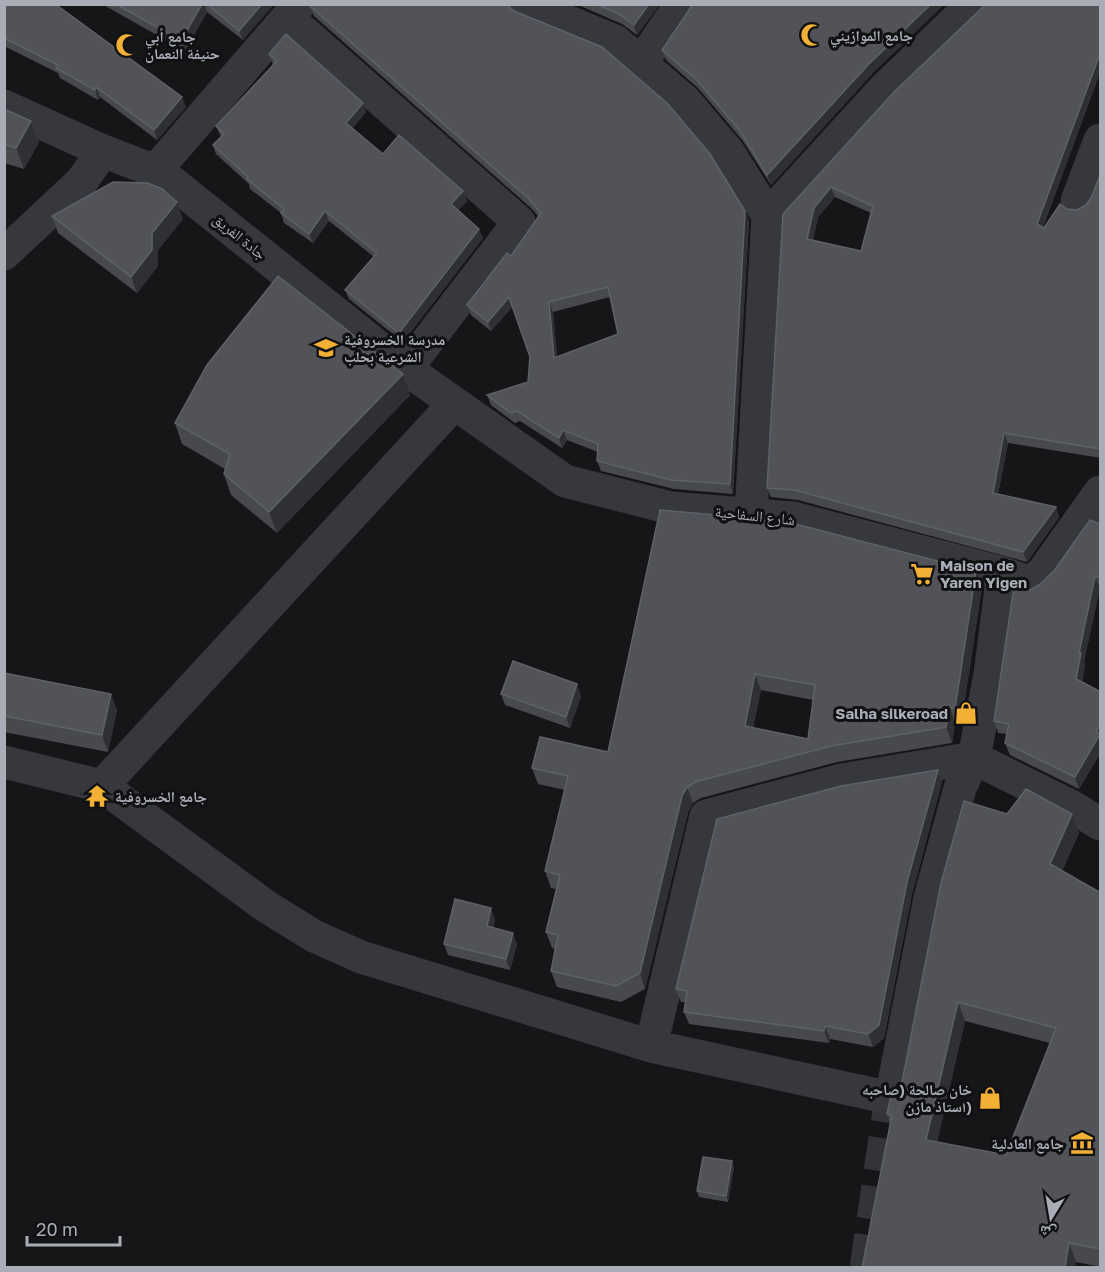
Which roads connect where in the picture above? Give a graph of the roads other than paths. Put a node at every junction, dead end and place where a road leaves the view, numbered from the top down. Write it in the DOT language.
graph roads {
  1 [pos="525,4"];
  2 [pos="681,4"];
  3 [pos="973,4"];
  4 [pos="293,11"];
  5 [pos="641,63"];
  6 [pos="4,106"];
  7 [pos="1101,140"];
  8 [pos="103,151"];
  9 [pos="155,171"];
  10 [pos="1077,201"];
  11 [pos="768,216"];
  12 [pos="4,254"];
  13 [pos="406,369"];
  14 [pos="453,405"];
  15 [pos="1101,492"];
  16 [pos="751,514"];
  17 [pos="1003,573"];
  18 [pos="974,758"];
  19 [pos="4,762"];
  20 [pos="102,786"];
  21 [pos="1101,824"];
  22 [pos="651,1047"];
  1 -- 5 [label="street"];
  2 -- 5 [label="street"];
  3 -- 11 [label="street"];
  4 -- 9 [label="street"];
  4 -- 13 [label="street"];
  5 -- 11 [label="street"];
  6 -- 8 [label="street, جادة الفريق"];
  7 -- 10 [label="street"];
  8 -- 9 [label="street, جادة الفريق"];
  8 -- 12 [label="street"];
  9 -- 13 [label="street, جادة الفريق"];
  11 -- 16 [label="street"];
  13 -- 14 [label="street, جادة الفريق"];
  14 -- 16 [label="street, شارع السفاحية"];
  14 -- 20 [label="street"];
  15 -- 17 [label="street, شارع السفاحية"];
  16 -- 17 [label="street, شارع السفاحية"];
  17 -- 18 [label="street"];
  18 -- 21 [label="street"];
  18 -- 22 [label="street"];
  18 -- 22 [label="street"];
  19 -- 20 [label="street"];
  20 -- 22 [label="street"];
}
